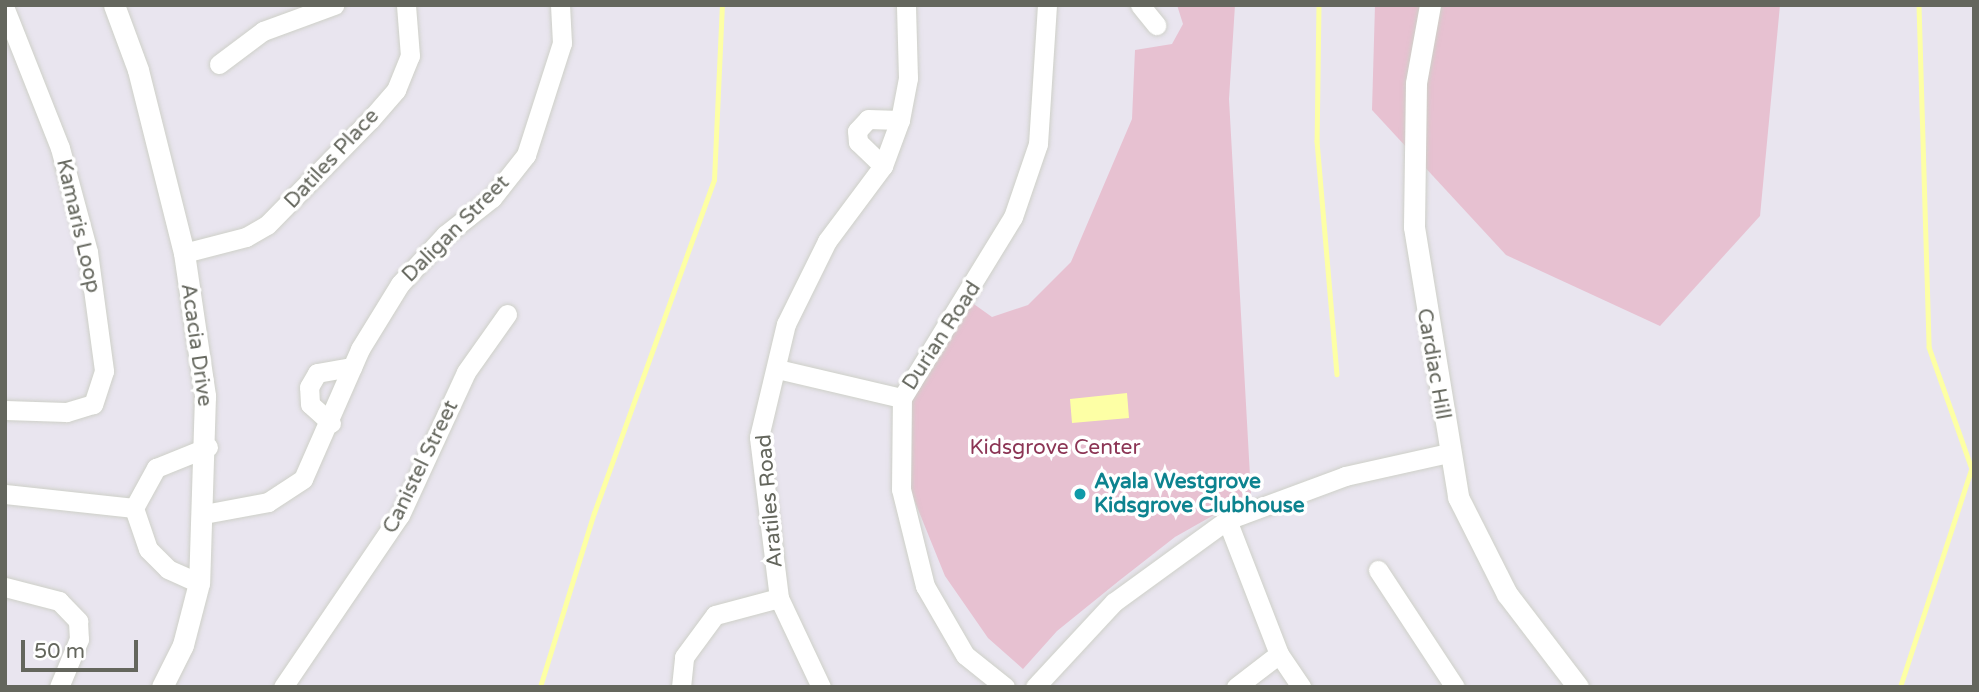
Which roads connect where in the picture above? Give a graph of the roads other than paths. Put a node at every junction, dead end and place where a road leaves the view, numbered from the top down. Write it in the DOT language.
graph roads {
  1 [pos="114,5"];
  2 [pos="334,5"];
  3 [pos="407,5"];
  4 [pos="559,5"];
  5 [pos="906,5"];
  6 [pos="1047,5"];
  7 [pos="1140,5"];
  8 [pos="1430,5"];
  9 [pos="5,9"];
  10 [pos="1156,25"];
  11 [pos="219,64"];
  12 [pos="900,120"];
  13 [pos="883,166"];
  14 [pos="184,253"];
  15 [pos="507,314"];
  16 [pos="352,368"];
  17 [pos="777,369"];
  18 [pos="902,398"];
  19 [pos="5,410"];
  20 [pos="331,423"];
  21 [pos="208,447"];
  22 [pos="1449,453"];
  23 [pos="5,494"];
  24 [pos="134,508"];
  25 [pos="204,514"];
  26 [pos="1227,520"];
  27 [pos="1378,570"];
  28 [pos="200,583"];
  29 [pos="5,587"];
  30 [pos="779,598"];
  31 [pos="1279,654"];
  32 [pos="60,687"];
  33 [pos="162,687"];
  34 [pos="283,687"];
  35 [pos="681,687"];
  36 [pos="821,687"];
  37 [pos="1005,687"];
  38 [pos="1035,687"];
  39 [pos="1236,687"];
  40 [pos="1301,687"];
  41 [pos="1455,687"];
  42 [pos="1578,687"];
  1 -- 14 [label="main road, Acacia Drive"];
  2 -- 11 [label="street"];
  3 -- 14 [label="street, Datiles Place"];
  4 -- 16 [label="street, Daligan Street"];
  5 -- 12 [label="street, Aratiles Road"];
  6 -- 18 [label="street, Durian Road"];
  7 -- 10 [label="street"];
  8 -- 22 [label="main road, Cardiac Hill"];
  9 -- 19 [label="street, Kamaris Loop"];
  12 -- 13 [label="street, Aratiles Road"];
  12 -- 13 [label="street"];
  13 -- 17 [label="street, Aratiles Road"];
  14 -- 21 [label="main road, Acacia Drive"];
  15 -- 34 [label="street, Canistel Street"];
  16 -- 20 [label="street, Daligan Street"];
  16 -- 20 [label="street"];
  17 -- 18 [label="street"];
  17 -- 30 [label="street, Aratiles Road"];
  18 -- 37 [label="street, Durian Road"];
  20 -- 25 [label="street, Daligan Street"];
  21 -- 24 [label="street"];
  21 -- 25 [label="main road, Acacia Drive"];
  22 -- 26 [label="street"];
  22 -- 42 [label="main road, Cardiac Hill"];
  23 -- 24 [label="street"];
  24 -- 28 [label="street"];
  25 -- 28 [label="main road, Acacia Drive"];
  26 -- 31 [label="street"];
  26 -- 38 [label="street"];
  27 -- 41 [label="street"];
  28 -- 33 [label="main road, Acacia Drive"];
  29 -- 32 [label="street"];
  30 -- 35 [label="street"];
  30 -- 36 [label="street, Aratiles Road"];
  31 -- 39 [label="street"];
  31 -- 40 [label="street"];
}
